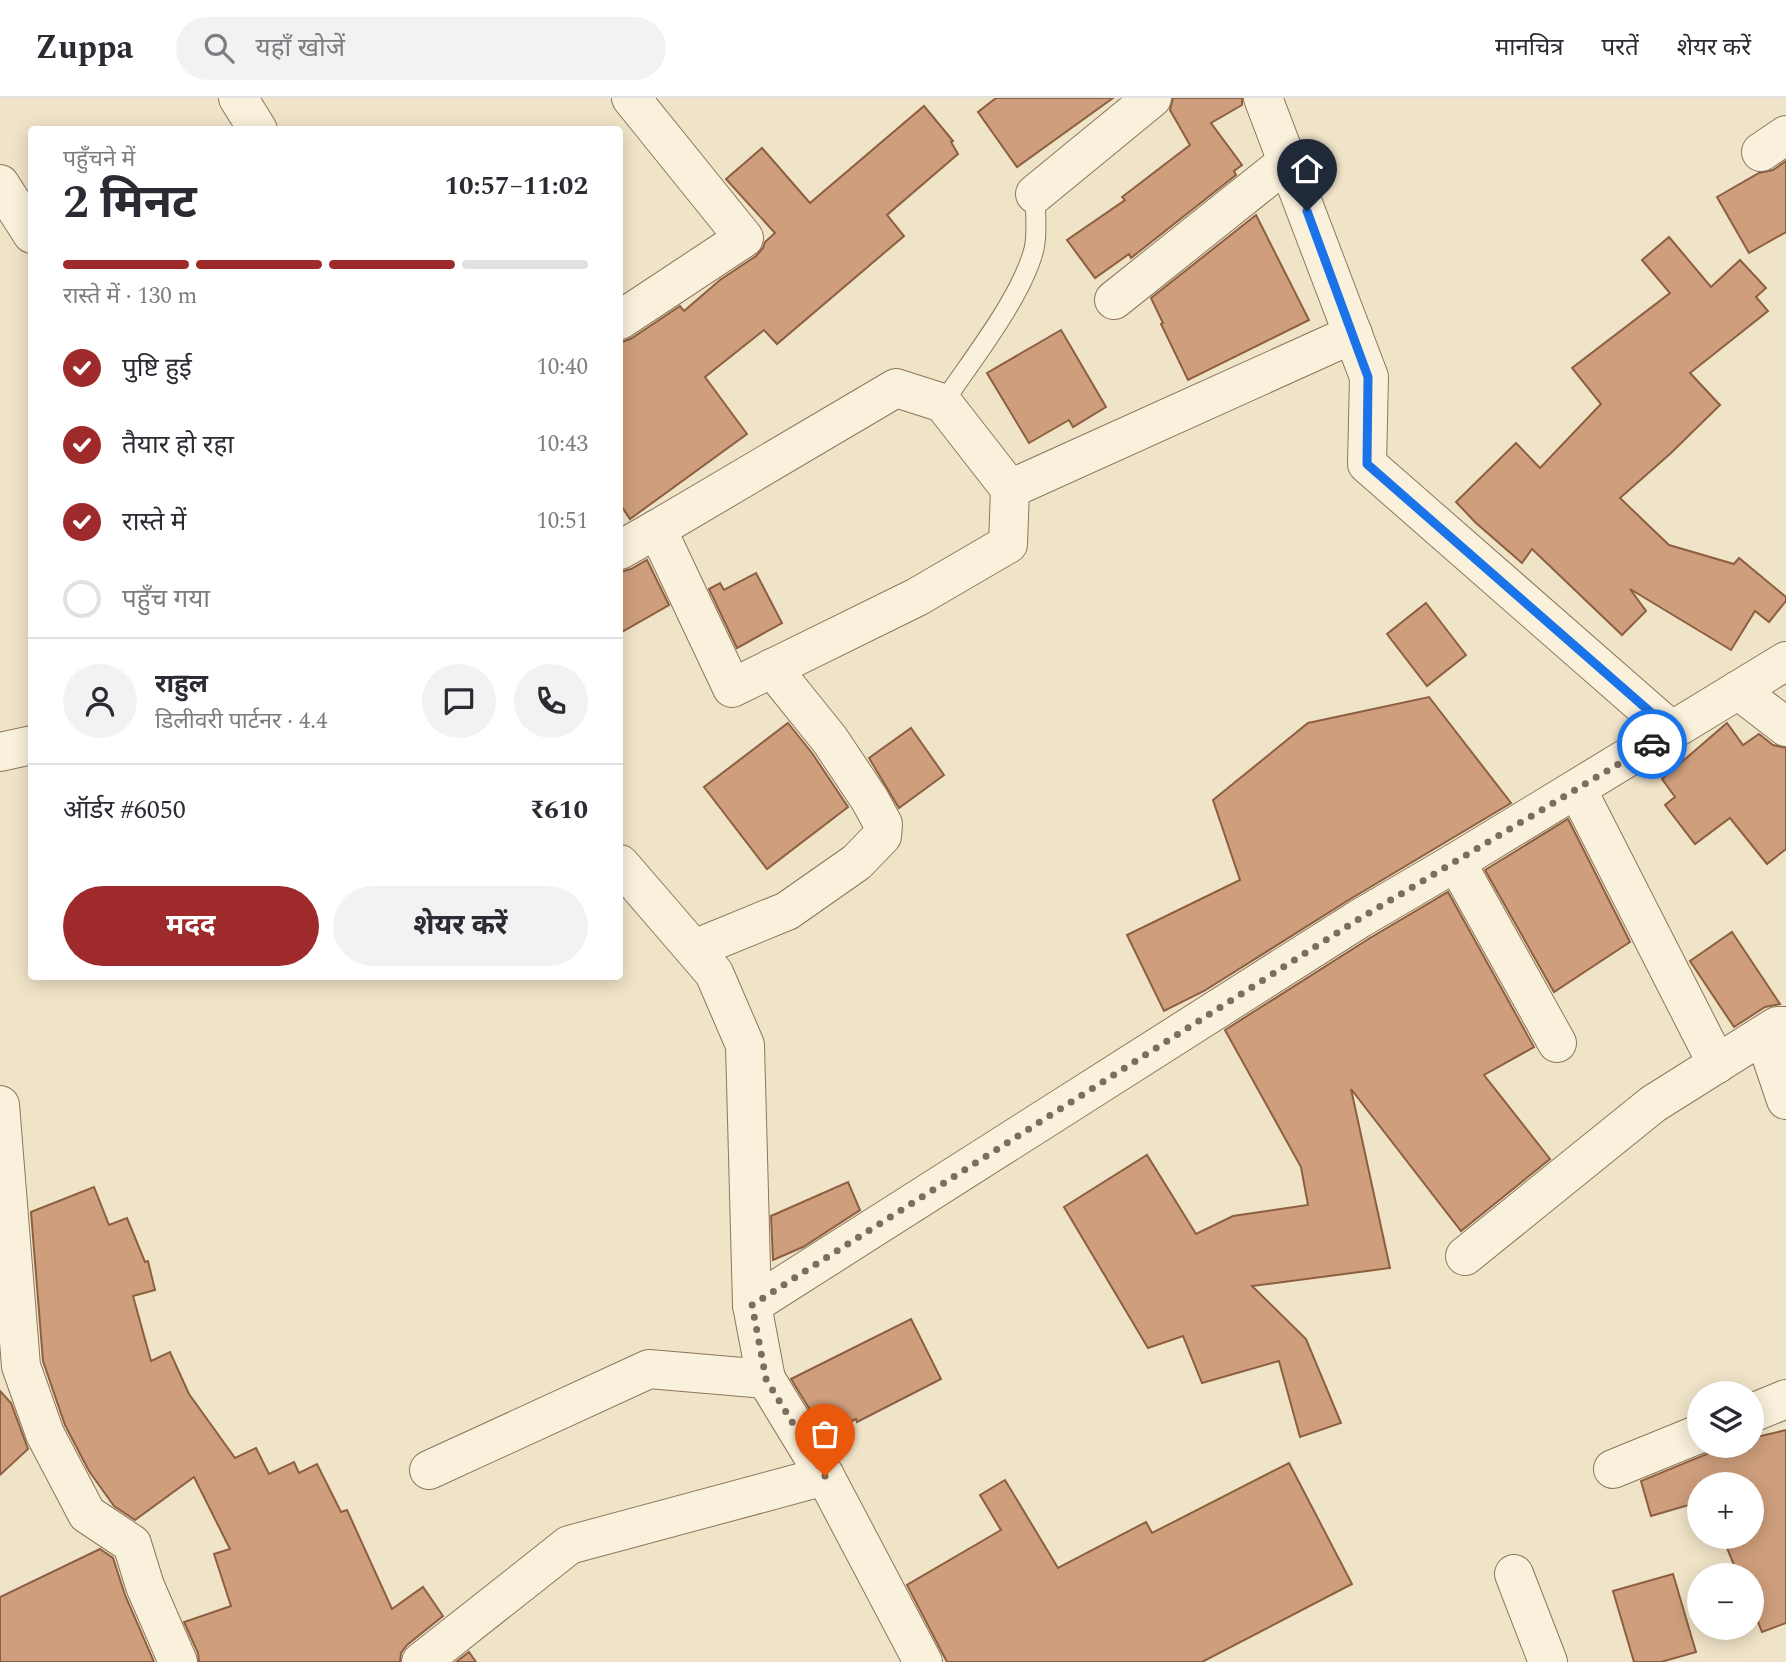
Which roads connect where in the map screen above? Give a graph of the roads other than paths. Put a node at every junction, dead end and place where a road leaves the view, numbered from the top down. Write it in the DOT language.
graph roads {
  1 [pos="238,98"];
  2 [pos="631,98"];
  3 [pos="1152,98"];
  4 [pos="1263,98"];
  5 [pos="256,126"];
  6 [pos="1288,161"];
  7 [pos="0,184"];
  8 [pos="1035,194"];
  9 [pos="28,228"];
  10 [pos="1114,300"];
  11 [pos="623,318"];
  12 [pos="1353,334"];
  13 [pos="943,403"];
  14 [pos="1010,489"];
  15 [pos="657,529"];
  16 [pos="623,548"];
  17 [pos="1786,661"];
  18 [pos="772,668"];
  19 [pos="1738,690"];
  20 [pos="1786,727"];
  21 [pos="1672,731"];
  22 [pos="28,746"];
  23 [pos="0,752"];
  24 [pos="1577,789"];
  25 [pos="1456,862"];
  26 [pos="623,867"];
  27 [pos="694,949"];
  28 [pos="1775,1030"];
  29 [pos="1557,1043"];
  30 [pos="1717,1064"];
  31 [pos="1786,1100"];
  32 [pos="0,1105"];
  33 [pos="1465,1256"];
  34 [pos="752,1305"];
  35 [pos="766,1379"];
  36 [pos="1786,1399"];
  37 [pos="1764,1408"];
  38 [pos="1687,1439"];
  39 [pos="1613,1469"];
  40 [pos="429,1470"];
  41 [pos="825,1476"];
  42 [pos="1514,1574"];
  43 [pos="178,1662"];
  44 [pos="421,1662"];
  45 [pos="923,1662"];
  46 [pos="1548,1662"];
  1 -- 5 [label="street"];
  2 -- 11 [label="street"];
  3 -- 8 [label="street"];
  4 -- 6 [label="street"];
  6 -- 10 [label="street"];
  6 -- 12 [label="street"];
  7 -- 9 [label="street"];
  8 -- 13 [label="lane"];
  12 -- 14 [label="street"];
  12 -- 21 [label="street"];
  13 -- 14 [label="street"];
  13 -- 15 [label="street"];
  14 -- 18 [label="street"];
  15 -- 16 [label="street"];
  15 -- 18 [label="street"];
  17 -- 19 [label="street"];
  18 -- 27 [label="street"];
  19 -- 20 [label="street"];
  19 -- 21 [label="street"];
  21 -- 24 [label="street"];
  22 -- 23 [label="street"];
  24 -- 25 [label="street"];
  24 -- 30 [label="street"];
  25 -- 29 [label="street"];
  25 -- 34 [label="street"];
  26 -- 27 [label="street"];
  27 -- 34 [label="street"];
  28 -- 30 [label="street"];
  28 -- 31 [label="street"];
  30 -- 33 [label="street"];
  32 -- 43 [label="street"];
  34 -- 35 [label="street"];
  35 -- 40 [label="street"];
  35 -- 41 [label="street"];
  36 -- 37 [label="street"];
  38 -- 39 [label="street"];
  41 -- 44 [label="street"];
  41 -- 45 [label="street"];
  42 -- 46 [label="street"];
}
